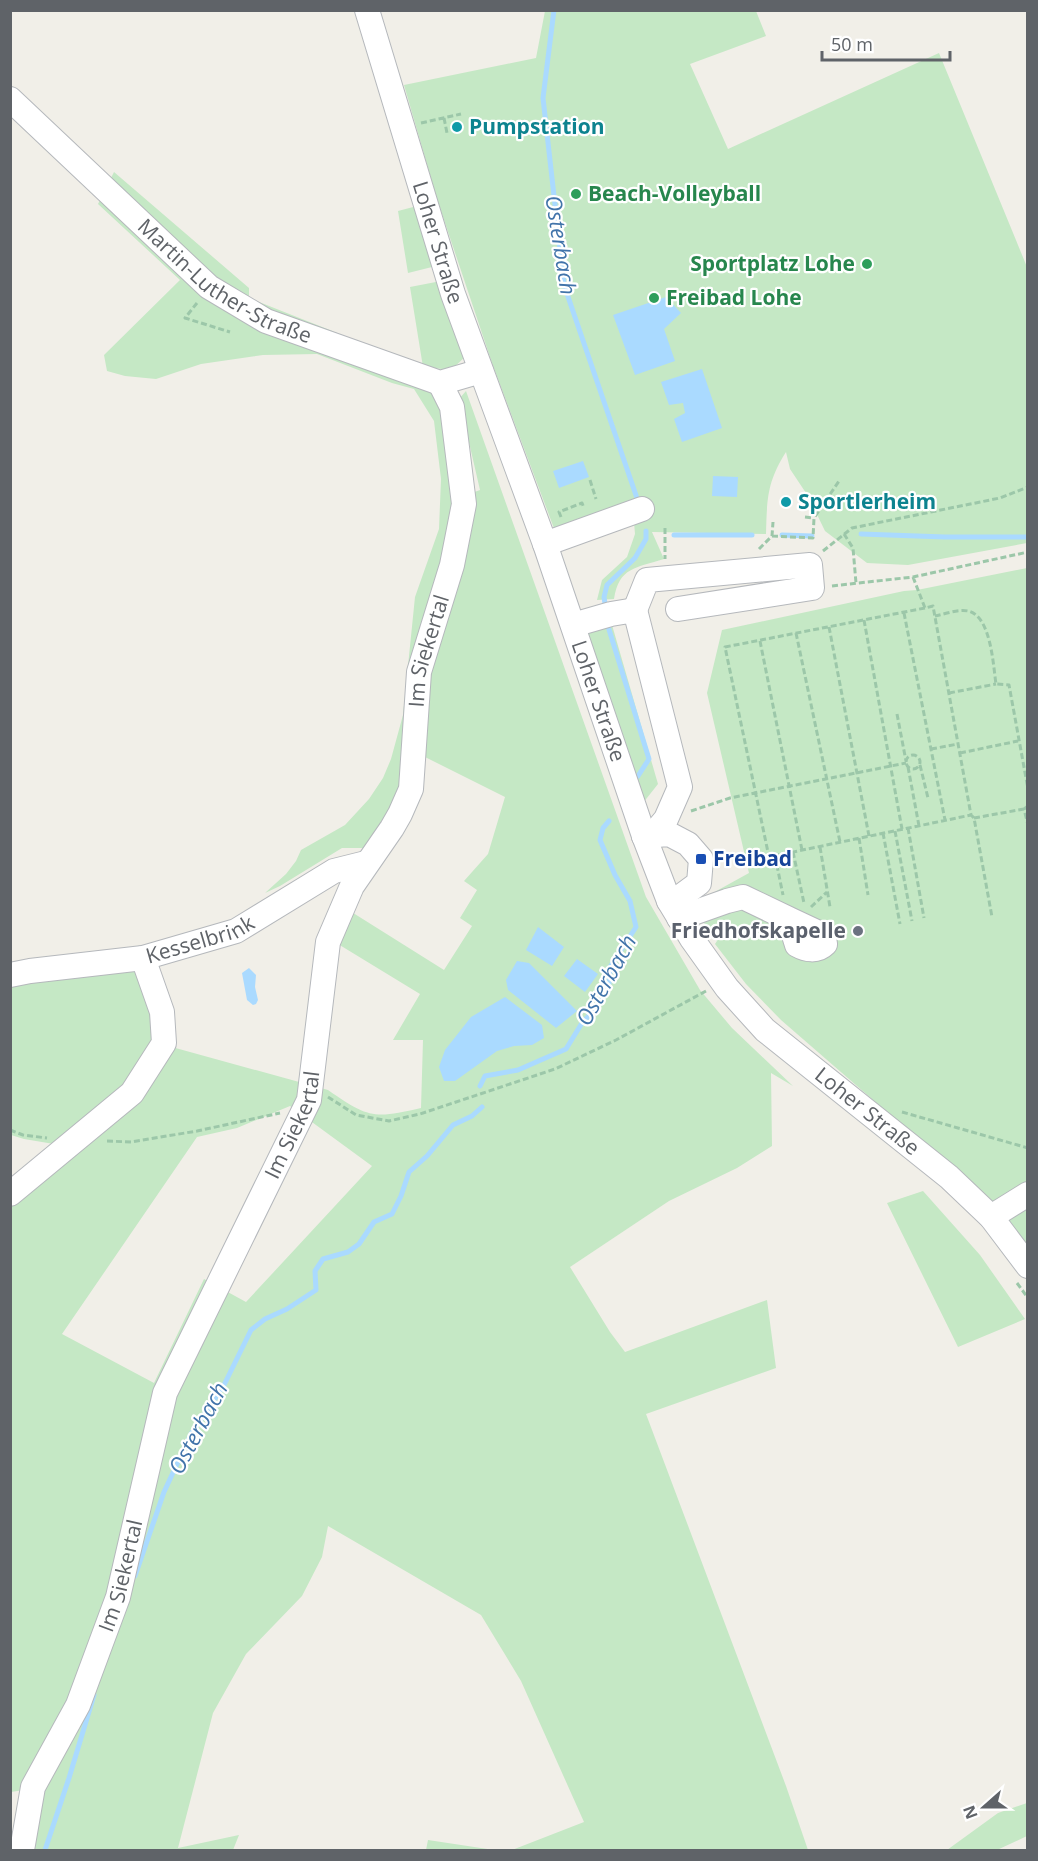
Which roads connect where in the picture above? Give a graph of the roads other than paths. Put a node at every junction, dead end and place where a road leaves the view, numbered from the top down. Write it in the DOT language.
graph roads {
  1 [pos="367,10"];
  2 [pos="10,99"];
  3 [pos="481,371"];
  4 [pos="440,382"];
  5 [pos="642,508"];
  6 [pos="545,544"];
  7 [pos="678,609"];
  8 [pos="635,610"];
  9 [pos="573,625"];
  10 [pos="644,836"];
  11 [pos="366,862"];
  12 [pos="757,883"];
  13 [pos="727,901"];
  14 [pos="674,909"];
  15 [pos="797,916"];
  16 [pos="143,958"];
  17 [pos="10,975"];
  18 [pos="10,1194"];
  19 [pos="1028,1194"];
  20 [pos="991,1217"];
  21 [pos="1028,1266"];
  22 [pos="22,1851"];
  1 -- 3 [label="street, Loher Straße"];
  2 -- 4 [label="street, Martin-Luther-Straße"];
  3 -- 4 [label="street"];
  3 -- 6 [label="street, Loher Straße"];
  4 -- 11 [label="street, Im Siekertal"];
  5 -- 6 [label="street"];
  6 -- 9 [label="street, Loher Straße"];
  7 -- 8 [label="street"];
  8 -- 9 [label="street"];
  8 -- 10 [label="street"];
  9 -- 10 [label="street, Loher Straße"];
  10 -- 14 [label="street, Loher Straße"];
  10 -- 14 [label="street"];
  11 -- 16 [label="street, Kesselbrink"];
  11 -- 22 [label="street, Im Siekertal"];
  12 -- 13 [label="street"];
  13 -- 14 [label="street"];
  13 -- 15 [label="street"];
  14 -- 20 [label="street, Loher Straße"];
  16 -- 17 [label="street"];
  16 -- 18 [label="street, Kesselbrink"];
  19 -- 20 [label="street"];
  20 -- 21 [label="street, Loher Straße"];
}
